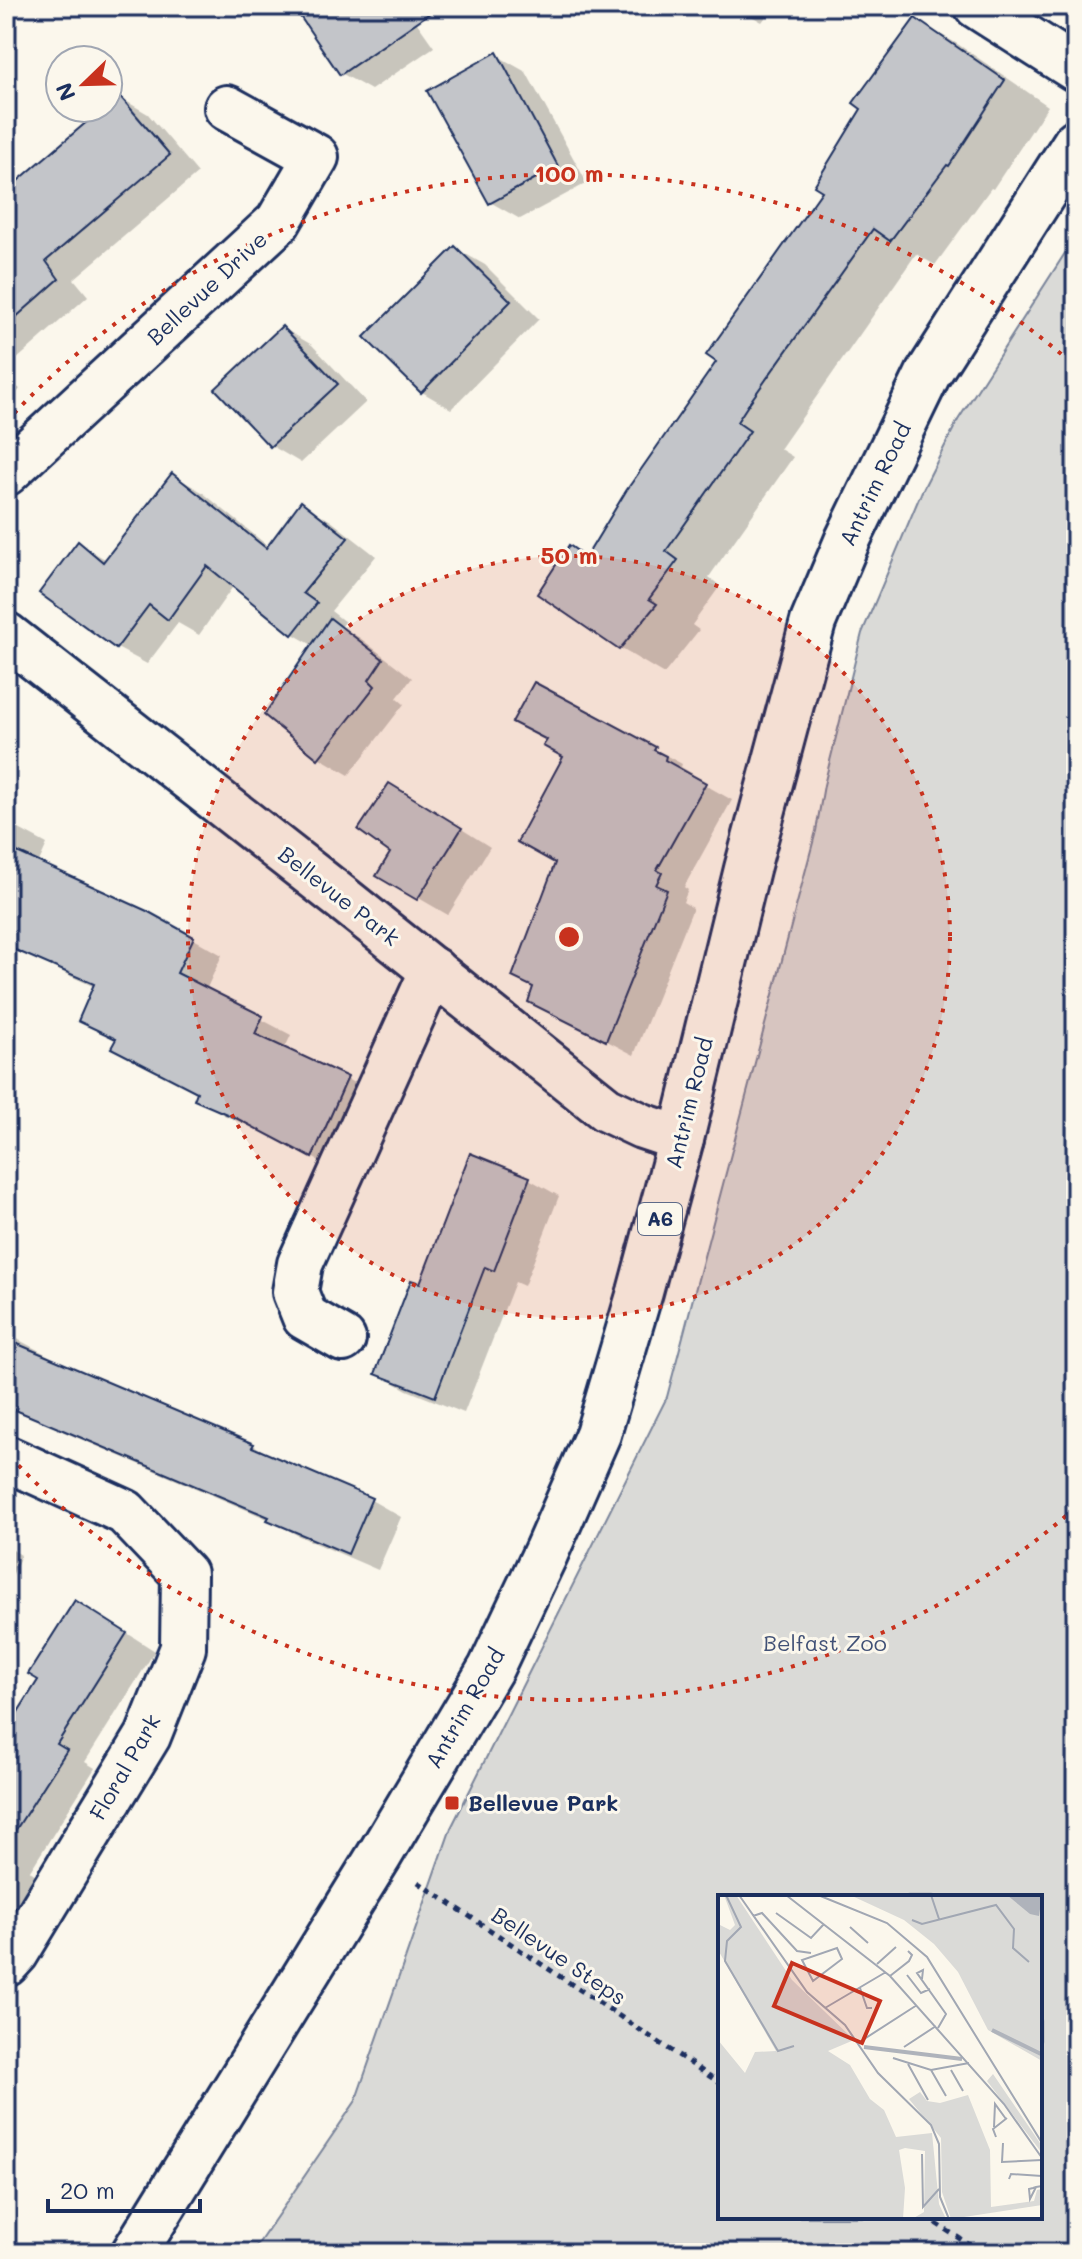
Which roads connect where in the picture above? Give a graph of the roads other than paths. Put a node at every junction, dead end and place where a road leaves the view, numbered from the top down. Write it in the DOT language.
graph roads {
  1 [pos="977,6"];
  2 [pos="1076,69"];
  3 [pos="227,108"];
  4 [pos="1076,142"];
  5 [pos="6,473"];
  6 [pos="6,635"];
  7 [pos="433,970"];
  8 [pos="681,1139"];
  9 [pos="343,1339"];
  10 [pos="6,1458"];
  11 [pos="6,1964"];
  12 [pos="134,2253"];
  1 -- 2 [label="main road"];
  3 -- 5 [label="main road, Bellevue Drive"];
  4 -- 8 [label="main road, Antrim Road / A6"];
  6 -- 7 [label="main road, Bellevue Park"];
  7 -- 8 [label="main road, Bellevue Park"];
  7 -- 9 [label="main road"];
  8 -- 12 [label="main road, Antrim Road / A6"];
  10 -- 11 [label="main road, Floral Park"];
}
